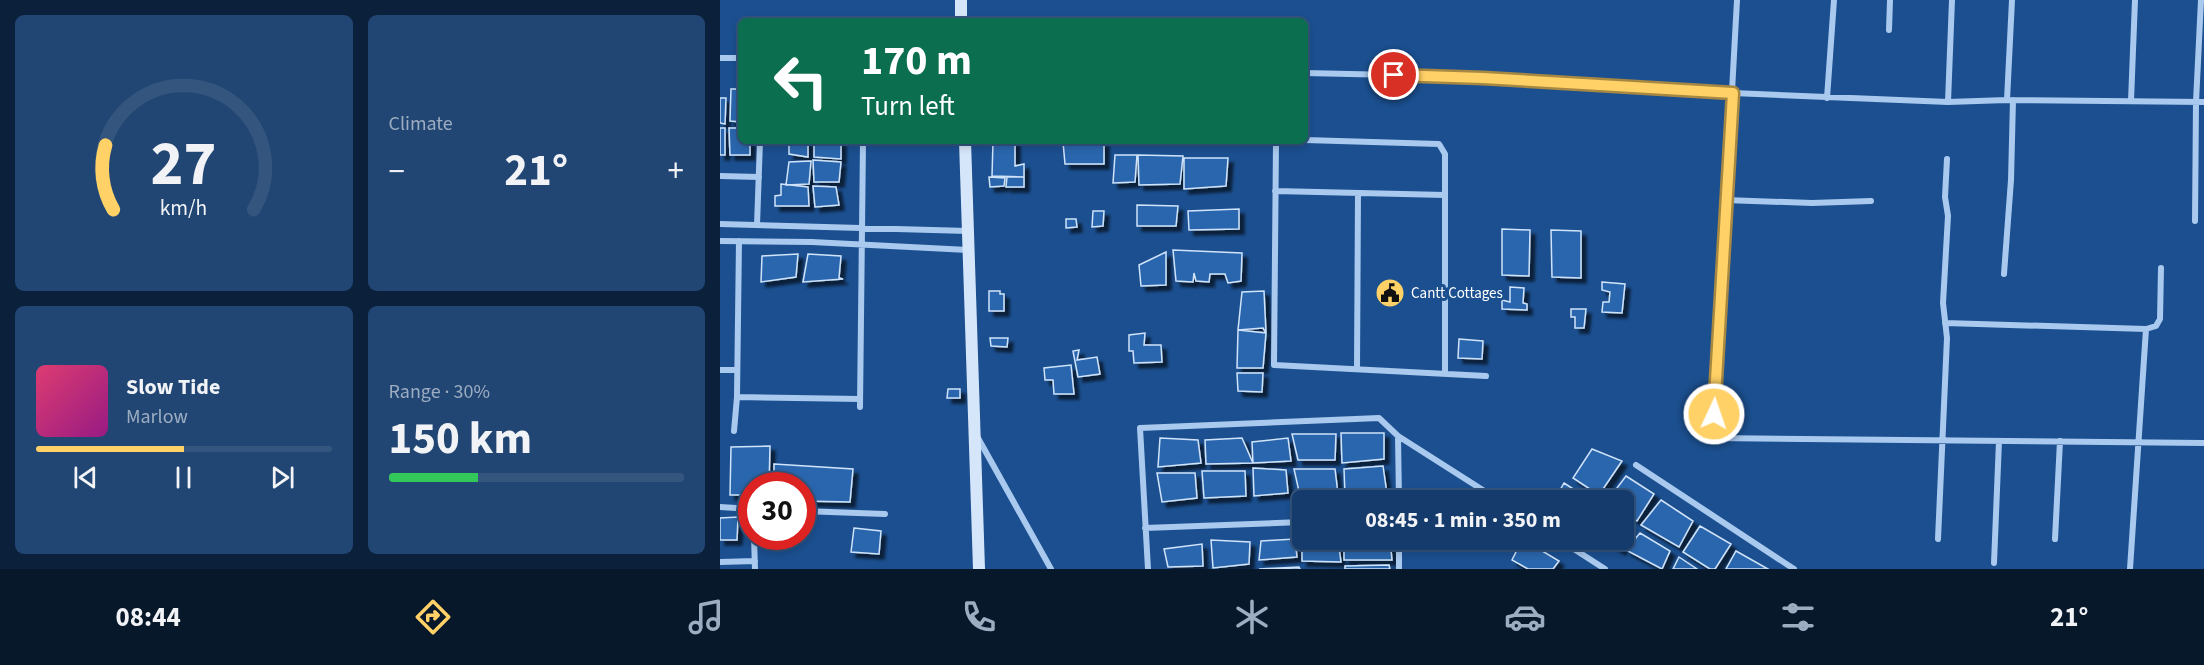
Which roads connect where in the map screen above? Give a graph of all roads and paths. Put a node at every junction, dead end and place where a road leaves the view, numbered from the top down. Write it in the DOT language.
graph roads {
  1 [pos="961,0"];
  2 [pos="1737,0"];
  3 [pos="1834,0"];
  4 [pos="1890,0"];
  5 [pos="1952,0"];
  6 [pos="2012,0"];
  7 [pos="2135,0"];
  8 [pos="2201,0"];
  9 [pos="961,18"];
  10 [pos="1889,30"];
  11 [pos="720,58"];
  12 [pos="738,58"];
  13 [pos="1308,73"];
  14 [pos="1733,93"];
  15 [pos="1827,98"];
  16 [pos="2010,100"];
  17 [pos="2131,101"];
  18 [pos="1948,102"];
  19 [pos="2196,102"];
  20 [pos="2204,102"];
  21 [pos="1308,140"];
  22 [pos="760,144"];
  23 [pos="863,144"];
  24 [pos="965,144"];
  25 [pos="1276,144"];
  26 [pos="1947,159"];
  27 [pos="720,176"];
  28 [pos="759,177"];
  29 [pos="1275,190"];
  30 [pos="1358,193"];
  31 [pos="1445,195"];
  32 [pos="1725,200"];
  33 [pos="1871,201"];
  34 [pos="2195,221"];
  35 [pos="720,224"];
  36 [pos="757,225"];
  37 [pos="863,228"];
  38 [pos="968,231"];
  39 [pos="720,241"];
  40 [pos="739,241"];
  41 [pos="862,244"];
  42 [pos="968,250"];
  43 [pos="2161,268"];
  44 [pos="2004,274"];
  45 [pos="1945,323"];
  46 [pos="2146,329"];
  47 [pos="1357,369"];
  48 [pos="720,370"];
  49 [pos="737,370"];
  50 [pos="1445,374"];
  51 [pos="1486,376"];
  52 [pos="737,397"];
  53 [pos="860,399"];
  54 [pos="860,407"];
  55 [pos="973,429"];
  56 [pos="734,430"];
  57 [pos="1398,436"];
  58 [pos="1944,440"];
  59 [pos="1999,441"];
  60 [pos="2060,441"];
  61 [pos="2140,442"];
  62 [pos="2204,443"];
  63 [pos="1636,465"];
  64 [pos="1399,490"];
  65 [pos="1483,490"];
  66 [pos="720,507"];
  67 [pos="738,508"];
  68 [pos="816,512"];
  69 [pos="885,514"];
  70 [pos="1292,522"];
  71 [pos="1146,528"];
  72 [pos="1938,539"];
  73 [pos="2055,539"];
  74 [pos="755,550"];
  75 [pos="1399,550"];
  76 [pos="1576,550"];
  77 [pos="755,561"];
  78 [pos="720,562"];
  79 [pos="1994,563"];
  80 [pos="1400,568"];
  81 [pos="1792,568"];
  82 [pos="755,569"];
  83 [pos="979,569"];
  84 [pos="1051,569"];
  85 [pos="1148,569"];
  86 [pos="1605,569"];
  87 [pos="2130,569"];
  1 -- 9 [label="main road"];
  2 -- 14 [label="street"];
  3 -- 15 [label="street"];
  4 -- 10 [label="street"];
  5 -- 18 [label="street"];
  6 -- 16 [label="street"];
  7 -- 17 [label="street"];
  8 -- 19 [label="street"];
  11 -- 12 [label="street"];
  13 -- 14 [label="street"];
  14 -- 15 [label="street"];
  14 -- 32 [label="street"];
  15 -- 18 [label="street"];
  16 -- 17 [label="street"];
  16 -- 18 [label="street"];
  16 -- 44 [label="street"];
  17 -- 19 [label="street"];
  19 -- 20 [label="street"];
  19 -- 34 [label="street"];
  21 -- 31 [label="street"];
  22 -- 28 [label="street"];
  23 -- 37 [label="street"];
  24 -- 38 [label="main road"];
  25 -- 29 [label="street"];
  26 -- 45 [label="street"];
  27 -- 28 [label="street"];
  28 -- 36 [label="street"];
  29 -- 30 [label="street"];
  29 -- 47 [label="street"];
  30 -- 31 [label="street"];
  30 -- 47 [label="street"];
  31 -- 50 [label="street"];
  32 -- 33 [label="street"];
  32 -- 58 [label="street"];
  35 -- 36 [label="street"];
  36 -- 37 [label="street"];
  37 -- 38 [label="street"];
  37 -- 41 [label="street"];
  38 -- 42 [label="main road"];
  39 -- 40 [label="street"];
  40 -- 41 [label="street"];
  40 -- 49 [label="street"];
  41 -- 42 [label="street"];
  41 -- 53 [label="street"];
  42 -- 55 [label="main road"];
  43 -- 46 [label="street"];
  45 -- 46 [label="street"];
  45 -- 58 [label="street"];
  46 -- 61 [label="street"];
  47 -- 50 [label="street"];
  48 -- 49 [label="street"];
  49 -- 52 [label="street"];
  50 -- 51 [label="street"];
  52 -- 53 [label="street"];
  52 -- 56 [label="street"];
  53 -- 54 [label="street"];
  55 -- 83 [label="main road"];
  55 -- 84 [label="street"];
  57 -- 64 [label="street"];
  57 -- 65 [label="street"];
  57 -- 71 [label="street"];
  58 -- 59 [label="street"];
  58 -- 72 [label="street"];
  59 -- 60 [label="street"];
  59 -- 79 [label="street"];
  60 -- 61 [label="street"];
  60 -- 73 [label="street"];
  61 -- 62 [label="street"];
  61 -- 87 [label="street"];
  63 -- 81 [label="street"];
  66 -- 67 [label="street"];
  68 -- 69 [label="street"];
  70 -- 71 [label="street"];
  71 -- 85 [label="street"];
  74 -- 77 [label="street"];
  75 -- 80 [label="street"];
  76 -- 86 [label="street"];
  77 -- 78 [label="street"];
  77 -- 82 [label="street"];
}
